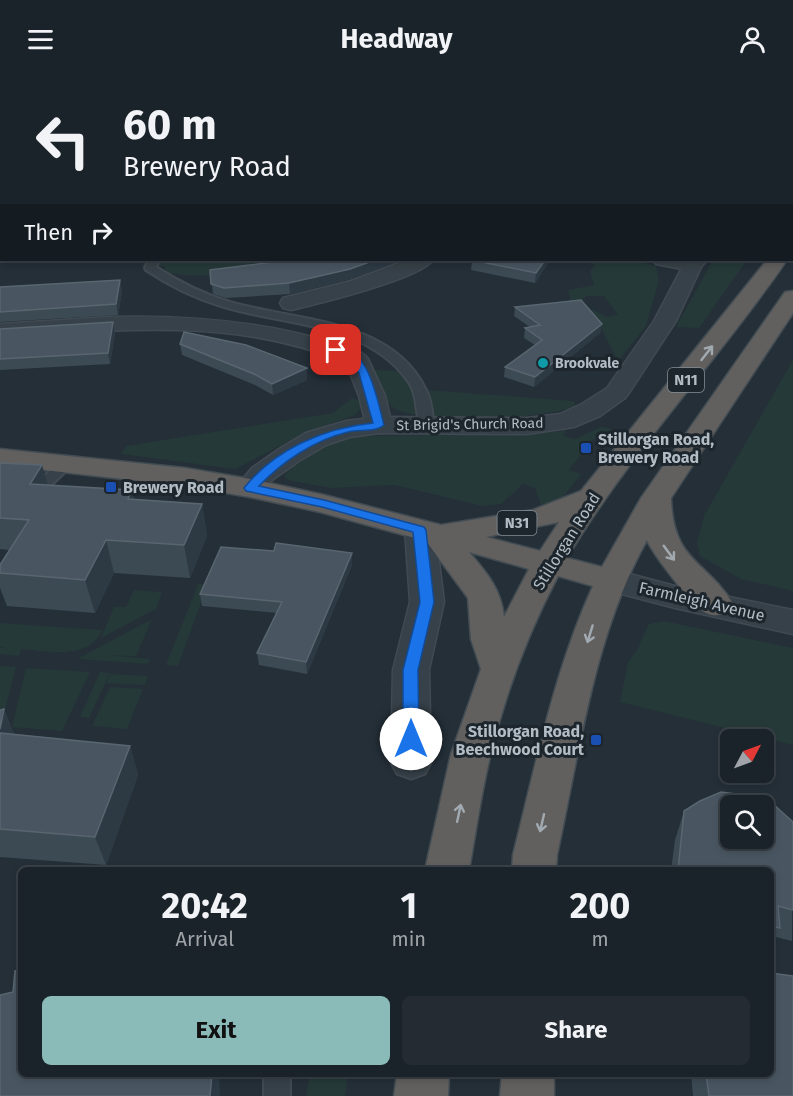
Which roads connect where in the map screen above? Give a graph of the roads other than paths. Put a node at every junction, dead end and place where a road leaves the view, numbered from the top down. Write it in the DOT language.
graph roads {
  1 [pos="154,261"];
  2 [pos="421,261"];
  3 [pos="679,261"];
  4 [pos="776,261"];
  5 [pos="695,262"];
  6 [pos="166,297"];
  7 [pos="291,303"];
  8 [pos="789,309"];
  9 [pos="158,321"];
  10 [pos="0,331"];
  11 [pos="379,425"];
  12 [pos="427,426"];
  13 [pos="0,457"];
  14 [pos="66,463"];
  15 [pos="250,488"];
  16 [pos="39,489"];
  17 [pos="592,497"];
  18 [pos="656,498"];
  19 [pos="429,532"];
  20 [pos="549,564"];
  21 [pos="611,580"];
  22 [pos="717,605"];
  23 [pos="793,622"];
  24 [pos="500,669"];
  25 [pos="411,763"];
  26 [pos="448,867"];
  27 [pos="534,867"];
  28 [pos="277,1077"];
  29 [pos="423,1077"];
  30 [pos="528,1077"];
  31 [pos="277,1096"];
  32 [pos="421,1096"];
  33 [pos="527,1096"];
  1 -- 12 [label="lane"];
  2 -- 7 [label="street"];
  3 -- 5 [label="street"];
  17 -- 4 [label="highway, Stillorgan Road / N11, one-way"];
  5 -- 12 [label="street, St Brigid's Church Road"];
  6 -- 9 [label="street"];
  8 -- 18 [label="highway, N11"];
  9 -- 10 [label="street"];
  9 -- 11 [label="street"];
  11 -- 12 [label="street, St Brigid's Church Road"];
  11 -- 15 [label="street, St Brigid's Church Road"];
  13 -- 14 [label="highway, N31"];
  14 -- 15 [label="highway, N31"];
  14 -- 16 [label="lane"];
  15 -- 19 [label="highway, N31"];
  17 -- 19 [label="highway, N31"];
  17 -- 20 [label="highway, Stillorgan Road / N11"];
  18 -- 21 [label="highway, N11"];
  18 -- 22 [label="highway, one-way"];
  19 -- 20 [label="highway, N31"];
  19 -- 24 [label="highway"];
  19 -- 25 [label="street"];
  20 -- 21 [label="highway, N31"];
  20 -- 24 [label="highway, Stillorgan Road / N11"];
  21 -- 22 [label="street, Farmleigh Avenue"];
  21 -- 27 [label="highway, N11, one-way"];
  22 -- 23 [label="street, Farmleigh Avenue"];
  26 -- 24 [label="highway, Stillorgan Road / N11, one-way"];
  28 -- 31 [label="lane"];
  29 -- 32 [label="highway"];
  30 -- 33 [label="highway"];
}
